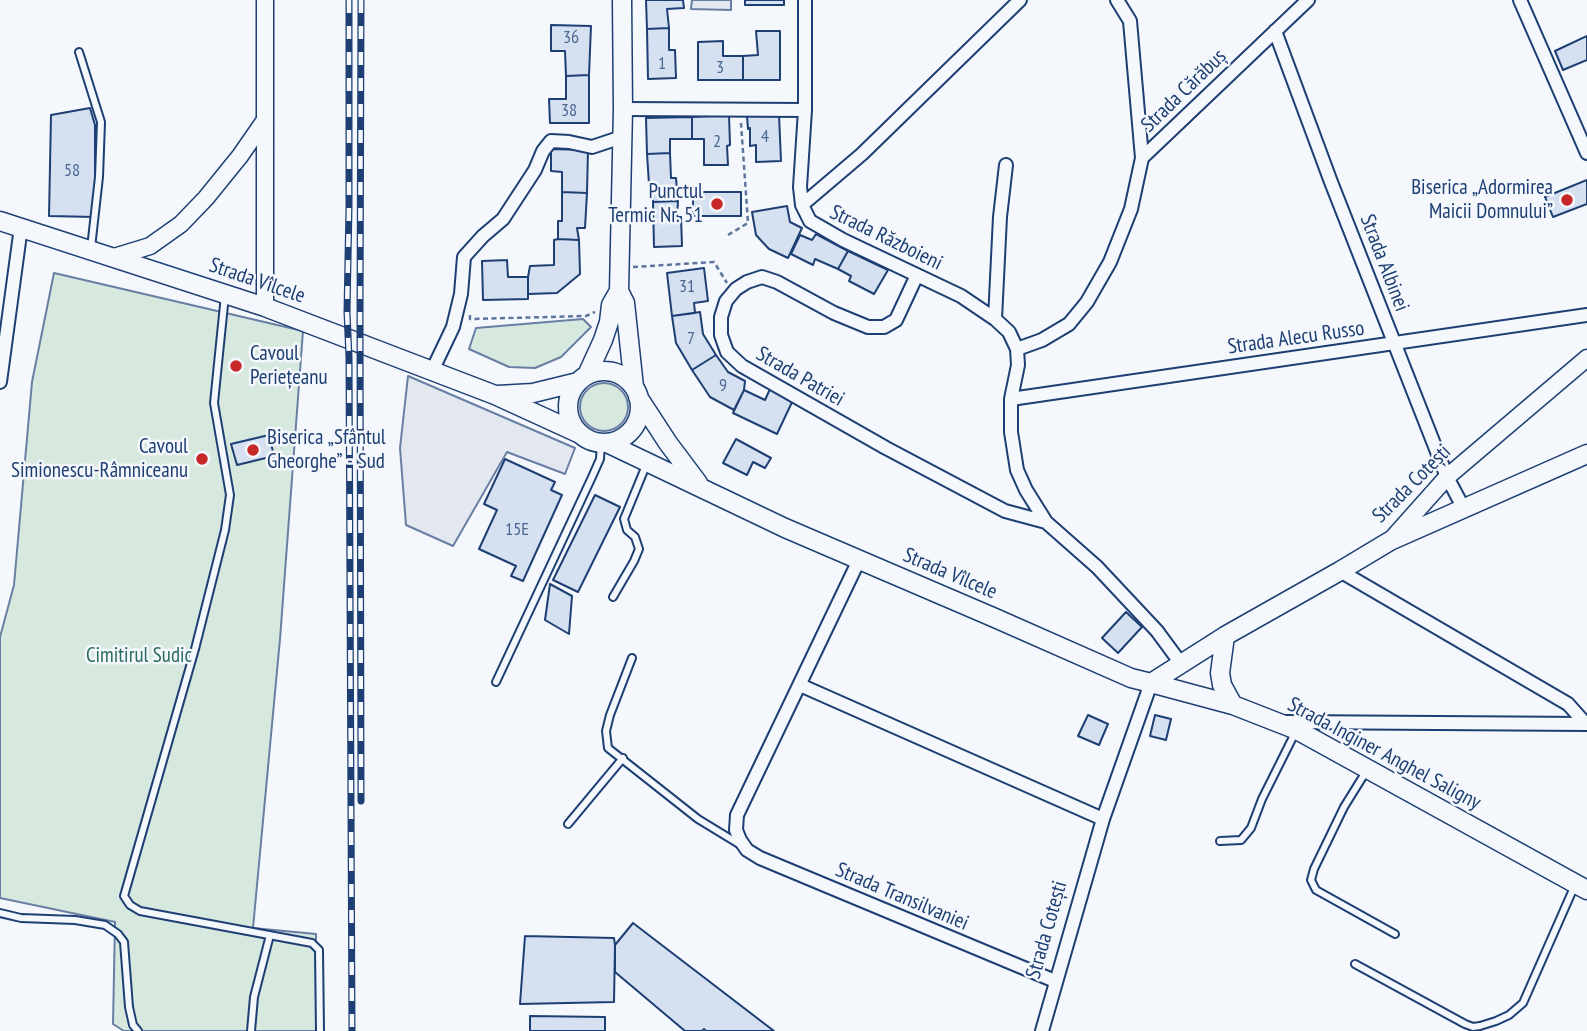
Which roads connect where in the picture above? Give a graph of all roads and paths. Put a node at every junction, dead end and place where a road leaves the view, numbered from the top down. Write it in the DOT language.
graph roads {
  1 [pos="265,0"];
  2 [pos="622,0"];
  3 [pos="806,0"];
  4 [pos="1020,0"];
  5 [pos="1308,0"];
  6 [pos="1520,0"];
  7 [pos="1118,1"];
  8 [pos="1275,31"];
  9 [pos="79,52"];
  10 [pos="623,109"];
  11 [pos="740,109"];
  12 [pos="805,110"];
  13 [pos="265,120"];
  14 [pos="622,137"];
  15 [pos="1587,153"];
  16 [pos="1142,158"];
  17 [pos="1006,165"];
  18 [pos="802,205"];
  19 [pos="0,221"];
  20 [pos="21,227"];
  21 [pos="728,234"];
  22 [pos="91,250"];
  23 [pos="114,257"];
  24 [pos="620,267"];
  25 [pos="917,275"];
  26 [pos="225,293"];
  27 [pos="733,293"];
  28 [pos="615,298"];
  29 [pos="265,307"];
  30 [pos="471,307"];
  31 [pos="1585,317"];
  32 [pos="995,319"];
  33 [pos="1395,343"];
  34 [pos="1017,349"];
  35 [pos="1587,358"];
  36 [pos="432,371"];
  37 [pos="582,378"];
  38 [pos="0,382"];
  39 [pos="636,392"];
  40 [pos="495,395"];
  41 [pos="1011,400"];
  42 [pos="578,433"];
  43 [pos="604,443"];
  44 [pos="1587,454"];
  45 [pos="648,462"];
  46 [pos="1447,478"];
  47 [pos="702,487"];
  48 [pos="1463,508"];
  49 [pos="1046,522"];
  50 [pos="1390,541"];
  51 [pos="859,560"];
  52 [pos="1340,571"];
  53 [pos="613,597"];
  54 [pos="1225,636"];
  55 [pos="632,658"];
  56 [pos="1182,664"];
  57 [pos="496,682"];
  58 [pos="1151,683"];
  59 [pos="800,685"];
  60 [pos="1233,705"];
  61 [pos="1279,722"];
  62 [pos="1586,724"];
  63 [pos="1297,730"];
  64 [pos="623,758"];
  65 [pos="1368,768"];
  66 [pos="1103,819"];
  67 [pos="568,824"];
  68 [pos="1220,841"];
  69 [pos="741,843"];
  70 [pos="1582,887"];
  71 [pos="0,913"];
  72 [pos="1395,934"];
  73 [pos="270,935"];
  74 [pos="1355,964"];
  75 [pos="1055,981"];
  76 [pos="138,1031"];
  77 [pos="251,1031"];
  78 [pos="320,1031"];
  79 [pos="1042,1031"];
  1 -- 13 [label="street"];
  2 -- 10 [label="main road"];
  3 -- 12 [label="street, Strada Războieni"];
  4 -- 18 [label="street"];
  5 -- 8 [label="street, Strada Cărăbuș"];
  6 -- 15 [label="street"];
  7 -- 16 [label="street, Strada Cărăbuș"];
  8 -- 16 [label="street, Strada Cărăbuș"];
  8 -- 33 [label="street, Strada Albinei"];
  9 -- 22 [label="lane"];
  10 -- 11 [label="street"];
  10 -- 14 [label="main road"];
  11 -- 12 [label="street"];
  11 -- 21 [label="path"];
  12 -- 18 [label="street, Strada Războieni"];
  13 -- 23 [label="street"];
  13 -- 29 [label="street"];
  14 -- 24 [label="main road"];
  14 -- 36 [label="street"];
  16 -- 34 [label="street"];
  17 -- 32 [label="street"];
  18 -- 25 [label="street, Strada Războieni"];
  19 -- 20 [label="main road, Strada Vîlcele"];
  20 -- 22 [label="main road, Strada Vîlcele"];
  20 -- 38 [label="street"];
  22 -- 23 [label="main road, Strada Vîlcele"];
  23 -- 26 [label="main road, Strada Vîlcele"];
  24 -- 27 [label="path"];
  24 -- 28 [label="main road"];
  25 -- 27 [label="street"];
  25 -- 32 [label="street, Strada Războieni"];
  26 -- 29 [label="main road, Strada Vîlcele"];
  26 -- 73 [label="lane"];
  27 -- 49 [label="street, Strada Patriei"];
  28 -- 30 [label="path"];
  28 -- 37 [label="main road"];
  28 -- 39 [label="main road"];
  29 -- 36 [label="main road, Strada Vîlcele"];
  31 -- 33 [label="street, Strada Alecu Russo"];
  32 -- 34 [label="street, Strada Războieni"];
  33 -- 41 [label="street, Strada Alecu Russo"];
  33 -- 46 [label="street, Strada Albinei"];
  34 -- 41 [label="street"];
  35 -- 46 [label="street, Strada Cotești"];
  36 -- 40 [label="main road, Strada Vîlcele"];
  37 -- 39 [label="main road"];
  37 -- 40 [label="main road, Strada Vîlcele"];
  37 -- 42 [label="main road"];
  39 -- 43 [label="main road"];
  39 -- 47 [label="main road, Strada Vîlcele"];
  40 -- 42 [label="main road, Strada Vîlcele"];
  41 -- 49 [label="street"];
  42 -- 43 [label="main road"];
  43 -- 45 [label="main road, Strada Vîlcele"];
  43 -- 57 [label="lane"];
  44 -- 48 [label="main road"];
  45 -- 47 [label="main road, Strada Vîlcele"];
  45 -- 53 [label="lane"];
  46 -- 48 [label="street, Strada Albinei"];
  46 -- 50 [label="street, Strada Cotești"];
  47 -- 51 [label="main road, Strada Vîlcele"];
  48 -- 50 [label="main road"];
  49 -- 56 [label="street"];
  50 -- 52 [label="main road, Strada Cotești"];
  51 -- 58 [label="main road, Strada Vîlcele"];
  51 -- 59 [label="street"];
  52 -- 54 [label="main road, Strada Cotești"];
  52 -- 62 [label="street"];
  54 -- 56 [label="main road, Strada Cotești"];
  54 -- 60 [label="main road"];
  55 -- 64 [label="lane"];
  56 -- 58 [label="main road"];
  58 -- 60 [label="main road, Strada Inginer Anghel Saligny"];
  58 -- 66 [label="street, Strada Cotești"];
  59 -- 66 [label="street"];
  59 -- 69 [label="street"];
  60 -- 61 [label="main road, Strada Inginer Anghel Saligny"];
  61 -- 62 [label="street"];
  61 -- 63 [label="main road, Strada Inginer Anghel Saligny"];
  63 -- 65 [label="main road, Strada Inginer Anghel Saligny"];
  63 -- 68 [label="lane"];
  64 -- 67 [label="lane"];
  64 -- 69 [label="lane"];
  65 -- 70 [label="main road, Strada Inginer Anghel Saligny"];
  65 -- 72 [label="lane"];
  66 -- 75 [label="street, Strada Cotești"];
  69 -- 75 [label="street, Strada Transilvaniei"];
  70 -- 74 [label="lane"];
  71 -- 76 [label="lane"];
  73 -- 77 [label="lane"];
  73 -- 78 [label="lane"];
  75 -- 79 [label="street, Strada Cotești"];
}
